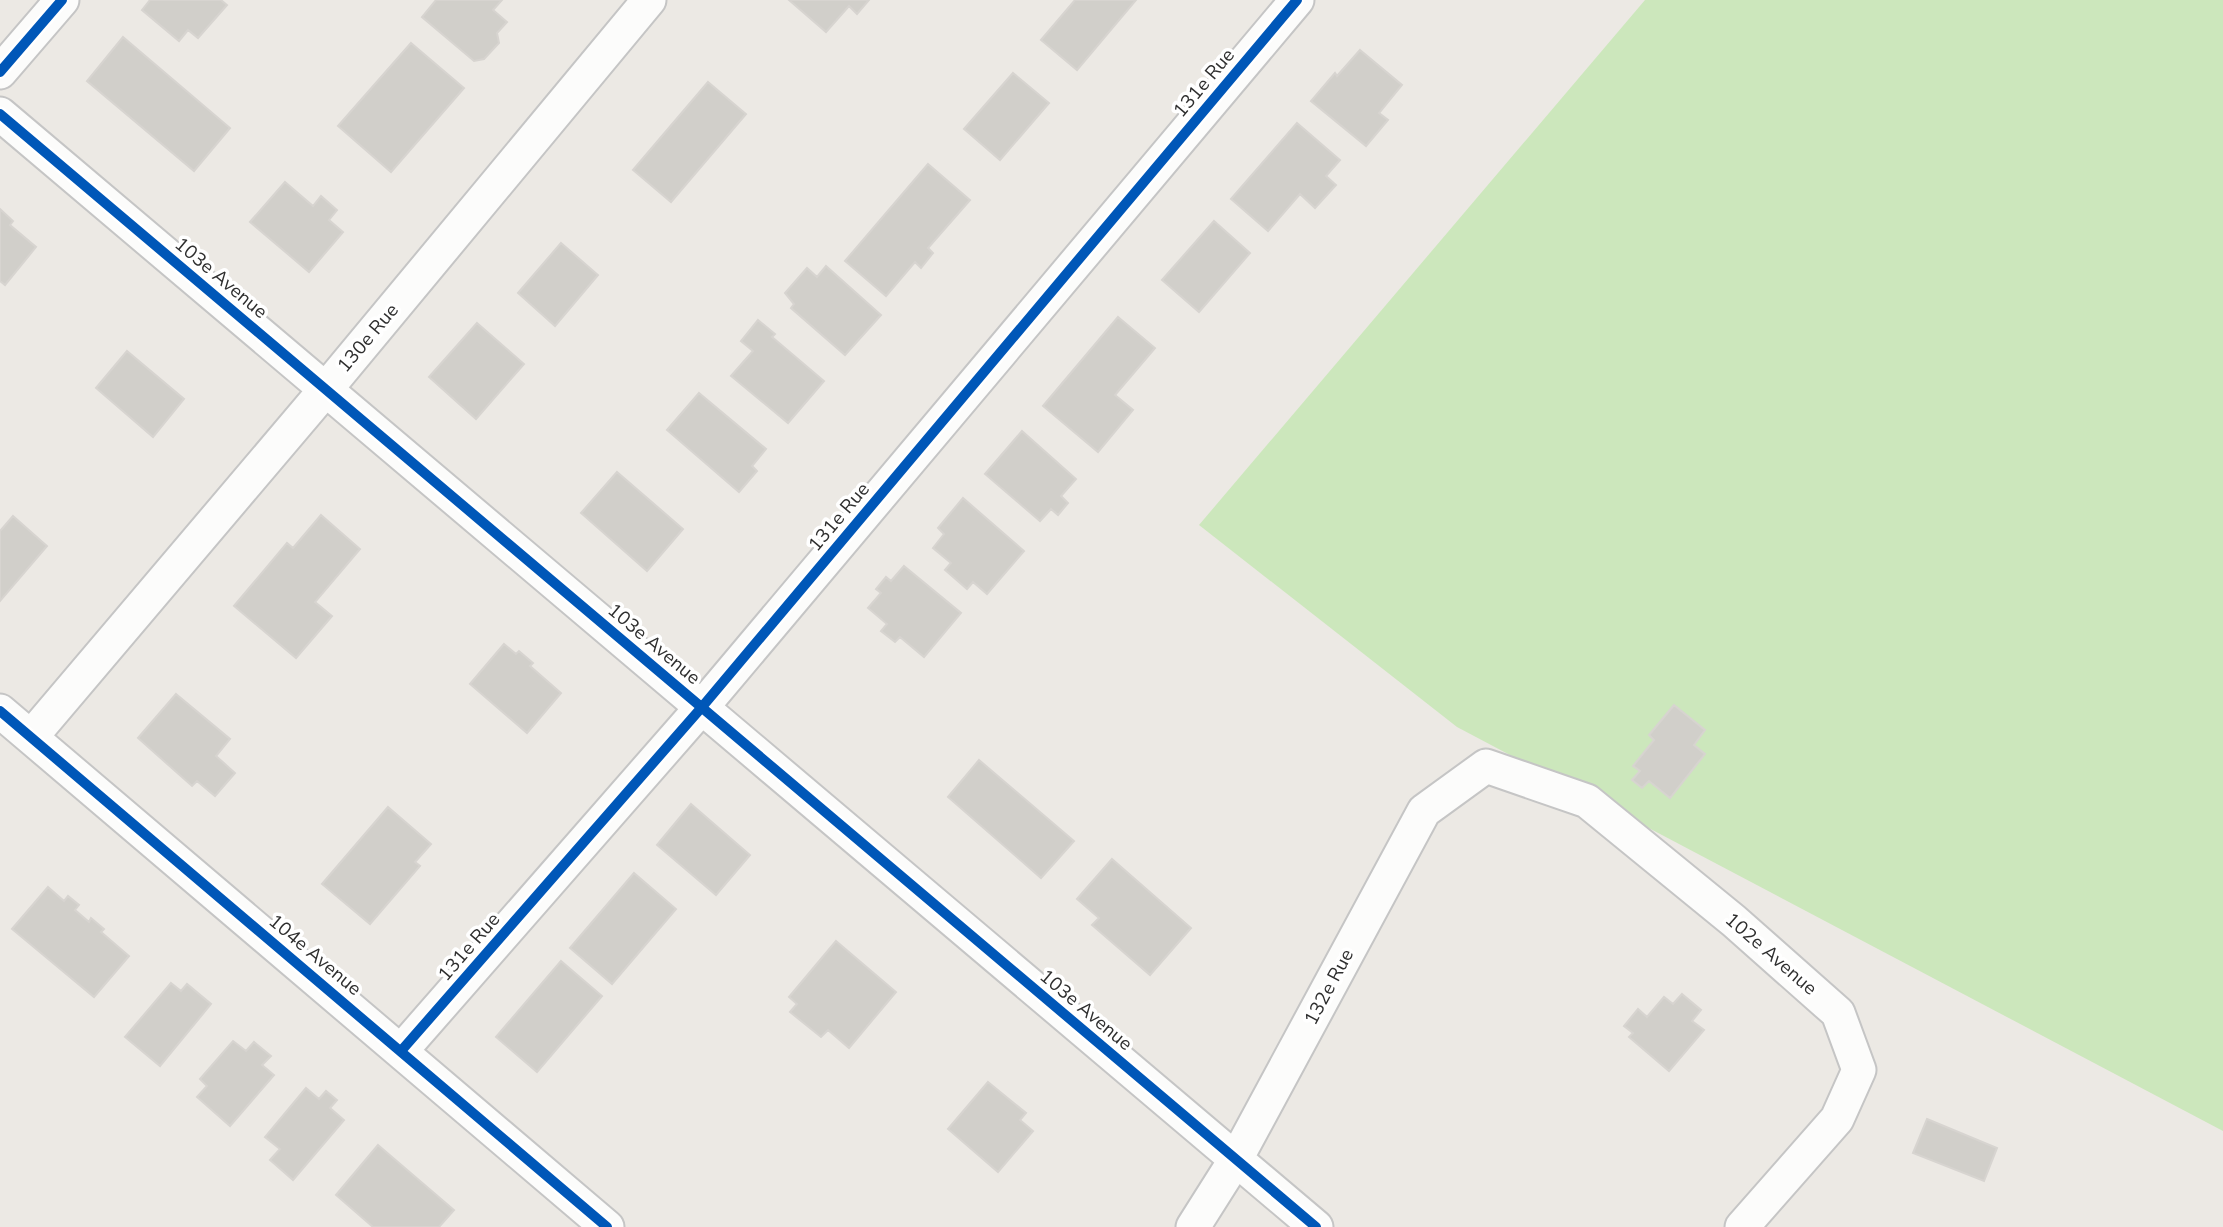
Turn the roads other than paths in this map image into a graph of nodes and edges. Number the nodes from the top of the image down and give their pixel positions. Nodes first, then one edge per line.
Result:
1 (62, 0) edge
2 (649, 0) edge
3 (1297, 0) edge
4 (0, 72) edge
5 (0, 114) edge
6 (326, 389) junction
7 (702, 707) junction
8 (0, 711) edge
9 (31, 737) junction
10 (1486, 766) joint
11 (401, 1051) junction
12 (1236, 1159) junction
13 (607, 1227) edge
14 (1193, 1227) edge
15 (1317, 1227) edge
16 (1742, 1227) edge

1 - 4 street
2 - 6 street, 130e Rue
3 - 7 street, 131e Rue
5 - 6 street, 103e Avenue
6 - 7 street, 103e Avenue
6 - 9 street, 130e Rue
7 - 11 street, 131e Rue
7 - 12 street, 103e Avenue
8 - 9 street, 104e Avenue
9 - 11 street, 104e Avenue
10 - 12 street, 132e Rue
10 - 16 street, 102e Avenue
11 - 13 street, 104e Avenue
12 - 14 street, 132e Rue
12 - 15 street, 103e Avenue

